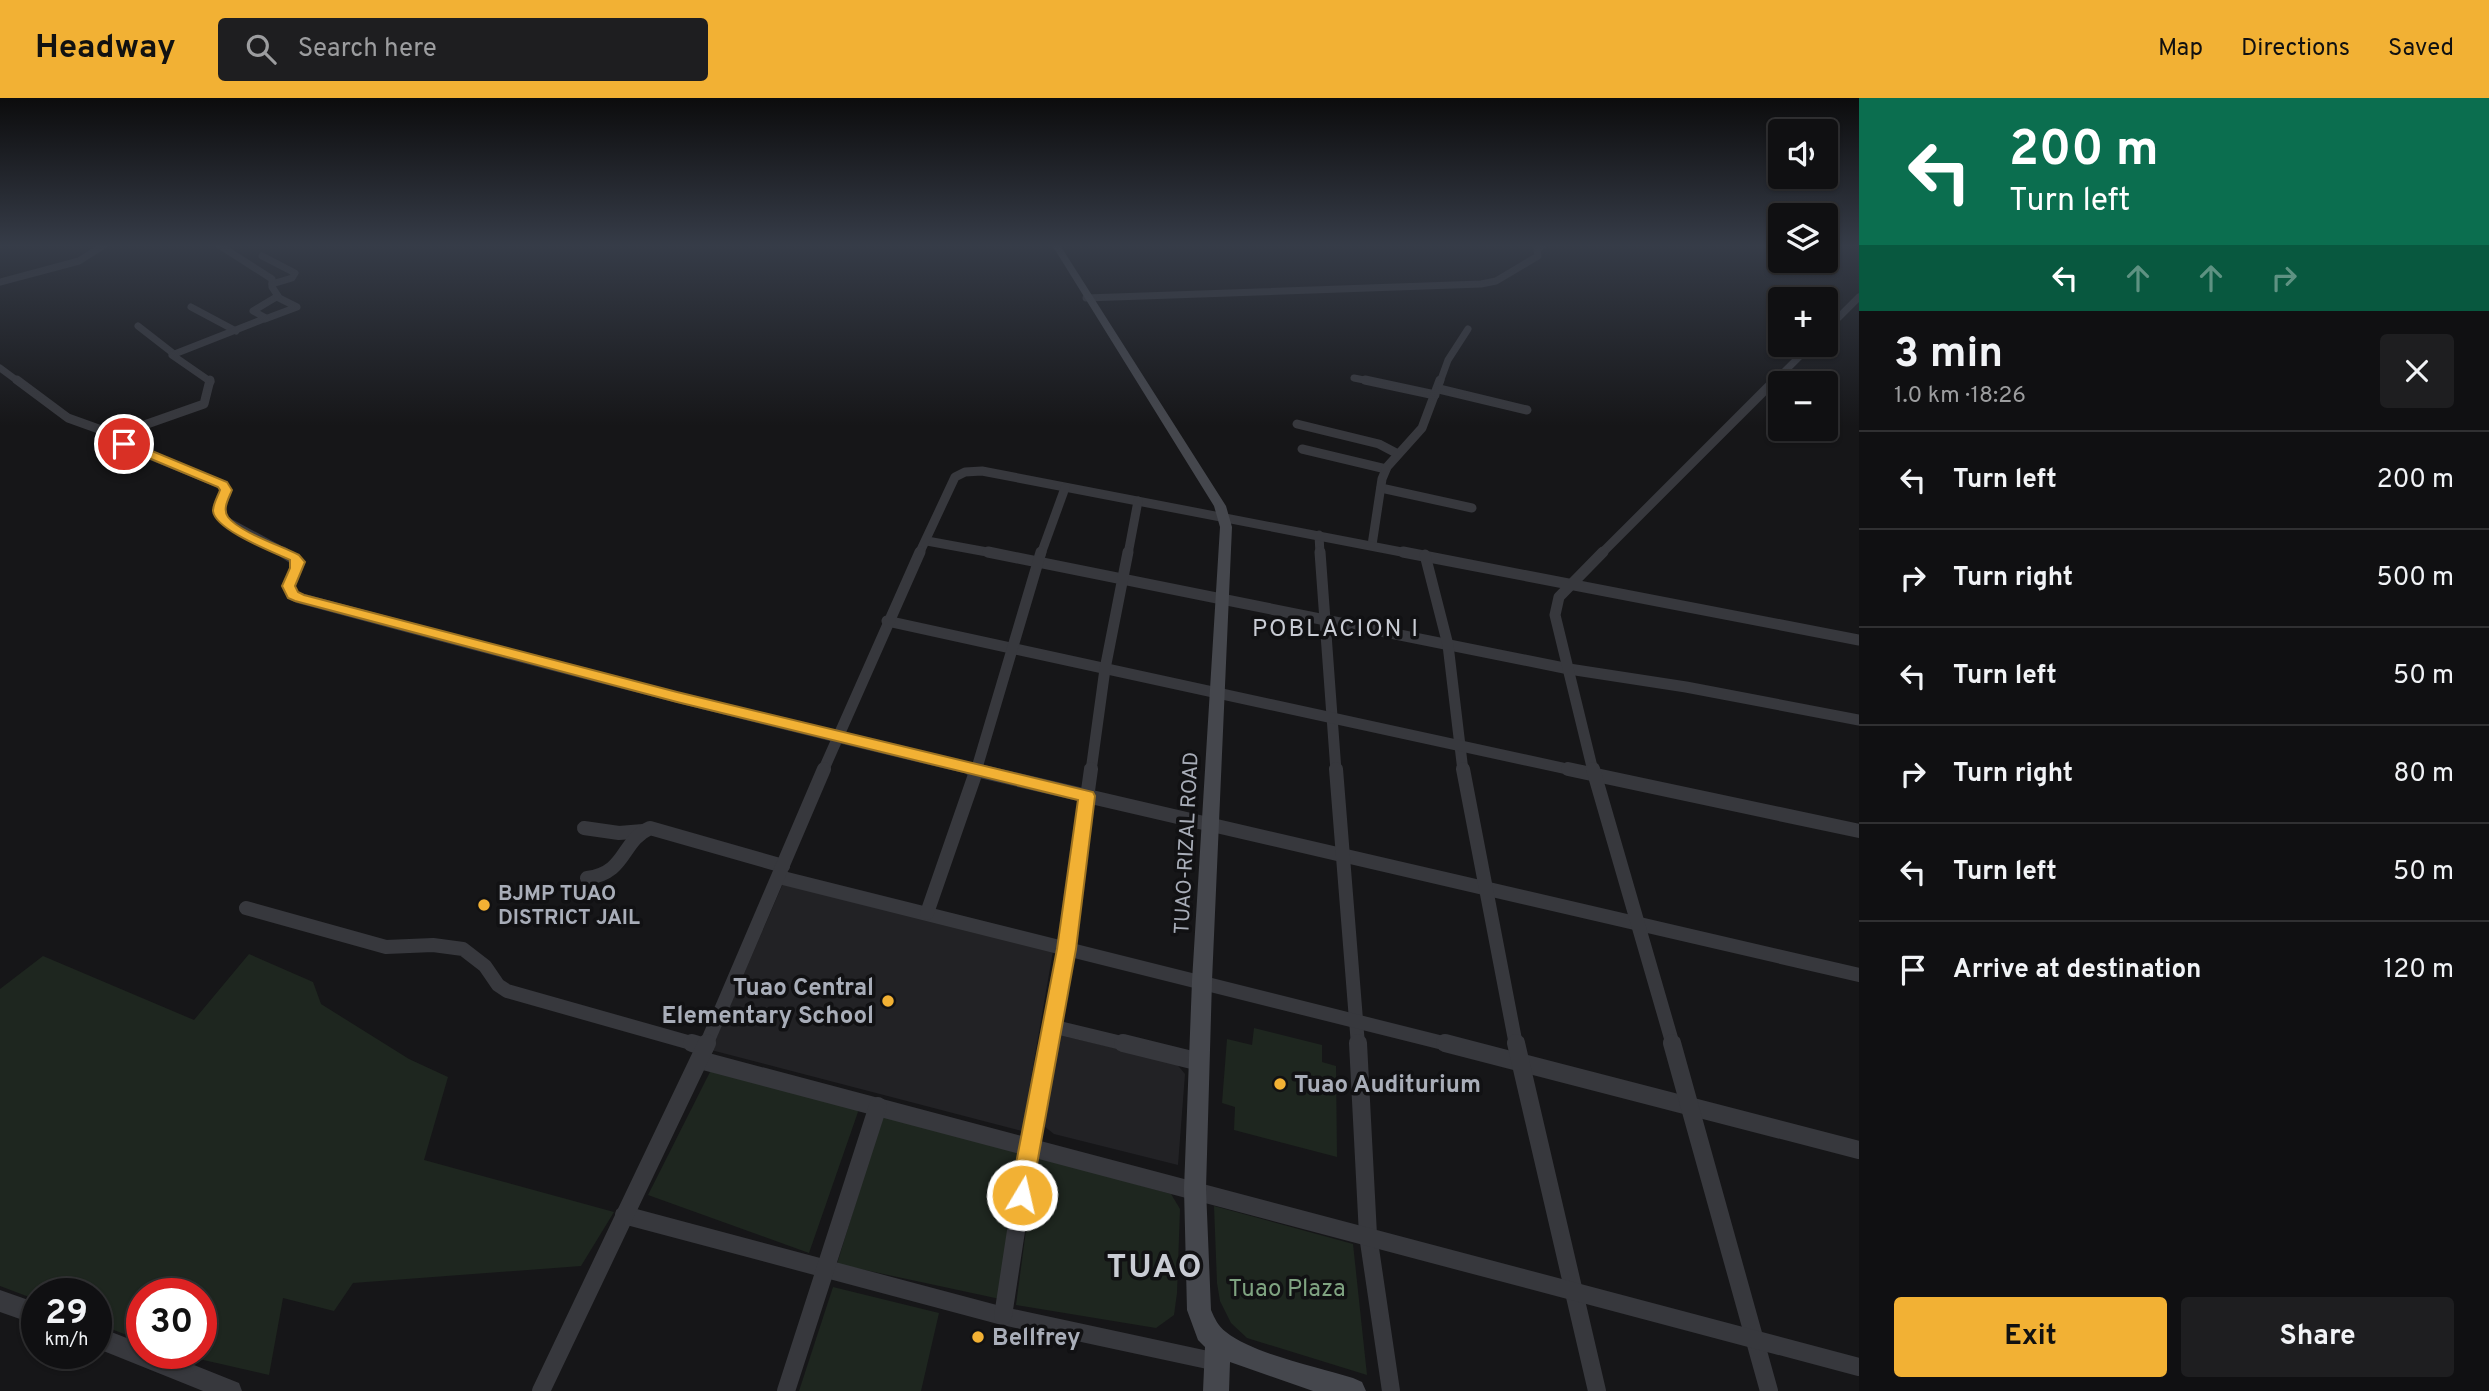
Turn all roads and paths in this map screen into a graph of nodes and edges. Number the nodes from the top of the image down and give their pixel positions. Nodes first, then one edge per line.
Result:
1 (263, 305) edge
2 (294, 305) edge
3 (1091, 305) edge
4 (1851, 305) edge
5 (191, 307) dead end
6 (1838, 318) edge
7 (265, 319) junction
8 (138, 326) dead end
9 (1468, 329) dead end
10 (236, 331) junction
11 (174, 354) junction
12 (1799, 357) edge
13 (0, 368) edge
14 (1354, 378) dead end
15 (1437, 392) junction
16 (1527, 410) dead end
17 (1297, 424) dead end
18 (113, 436) junction
19 (1302, 449) dead end
20 (1398, 454) junction
21 (1386, 469) junction
22 (1065, 488) junction
23 (1381, 488) junction
24 (1138, 501) junction
25 (1472, 508) dead end
26 (1224, 517) junction
27 (1318, 536) junction
28 (927, 541) junction
29 (1372, 545) junction
30 (1425, 555) junction
31 (1038, 561) junction
32 (1122, 578) junction
33 (1570, 584) junction
34 (1221, 598) junction
35 (1322, 619) junction
36 (887, 621) junction
37 (1859, 640) edge
38 (1448, 645) junction
39 (1010, 648) junction
40 (1105, 669) junction
41 (1569, 669) junction
42 (1216, 694) junction
43 (1333, 720) junction
44 (1859, 720) edge
45 (837, 737) junction
46 (1458, 746) junction
47 (976, 771) junction
48 (1594, 773) junction
49 (1087, 796) junction
50 (1209, 825) junction
51 (584, 828) dead end
52 (643, 831) junction
53 (1859, 831) edge
54 (1342, 854) junction
55 (781, 872) junction
56 (587, 878) dead end
57 (1488, 888) junction
58 (246, 908) dead end
59 (927, 913) junction
60 (1639, 923) junction
61 (1066, 949) junction
62 (1859, 975) edge
63 (1202, 981) junction
64 (1357, 1022) junction
65 (1051, 1026) junction
66 (703, 1054) junction
67 (1200, 1062) junction
68 (1520, 1063) junction
69 (1690, 1105) junction
70 (878, 1106) junction
71 (1030, 1146) junction
72 (1859, 1150) edge
73 (1195, 1189) junction
74 (624, 1215) junction
75 (1368, 1235) junction
76 (824, 1269) junction
77 (1572, 1292) junction
78 (0, 1301) edge
79 (21, 1308) edge
80 (1003, 1315) junction
81 (1756, 1340) junction
82 (112, 1343) edge
83 (1218, 1352) junction
84 (1859, 1367) edge
85 (231, 1391) edge
86 (541, 1391) edge
87 (786, 1391) edge
88 (1216, 1391) edge
89 (1353, 1391) edge
90 (1391, 1391) edge
91 (1597, 1391) edge
92 (1769, 1391) edge

1 - 7 street
2 - 7 street
3 - 26 main road, TUAO-RIZAL ROAD
4 - 6 street
5 - 10 street
7 - 10 street
8 - 11 street
9 - 15 street
10 - 11 street
11 - 18 street
12 - 33 street
13 - 18 street
14 - 15 street
15 - 16 street
15 - 20 street
17 - 20 street
18 - 45 street
19 - 21 street
20 - 21 street
21 - 23 street
22 - 24 street
22 - 28 street
22 - 31 street
23 - 25 street
23 - 29 street
24 - 26 street
24 - 32 street
26 - 27 street
26 - 34 main road, TUAO-RIZAL ROAD
27 - 29 street
27 - 35 street
28 - 31 street
28 - 36 street
29 - 30 street
30 - 33 street
30 - 38 street
31 - 32 street
31 - 39 street
32 - 34 street
32 - 40 street
33 - 37 street
33 - 41 street
34 - 35 street
34 - 42 main road, TUAO-RIZAL ROAD
35 - 38 street
35 - 43 street
36 - 39 street
36 - 45 street
38 - 41 street
38 - 46 street
39 - 40 street
39 - 47 street
40 - 42 street
40 - 49 street
41 - 44 street
41 - 48 street
42 - 43 street
42 - 50 main road, TUAO-RIZAL ROAD
43 - 46 street
43 - 54 street
45 - 47 street
45 - 55 street
46 - 48 street
46 - 57 street
47 - 49 street
47 - 59 street
48 - 53 street
48 - 60 street
49 - 50 street
49 - 61 street
50 - 54 street
50 - 63 main road, TUAO-RIZAL ROAD
51 - 52 street
52 - 55 street
52 - 56 street
54 - 57 street
54 - 64 street
55 - 59 street
55 - 66 street
57 - 60 street
57 - 68 street
58 - 66 street
59 - 61 street
60 - 62 street
60 - 69 street
61 - 63 street
61 - 65 street
63 - 64 street
63 - 67 main road, TUAO-RIZAL ROAD
64 - 68 street
64 - 75 street
65 - 67 street
65 - 71 street
66 - 70 street
66 - 74 street
67 - 73 main road, TUAO-RIZAL ROAD
68 - 69 street
68 - 77 street
69 - 72 street
69 - 81 street
70 - 71 street
70 - 76 street
71 - 73 street
71 - 80 street
73 - 75 street
73 - 83 main road, TUAO-RIZAL ROAD
74 - 76 street
74 - 86 street
75 - 77 street
75 - 90 street
76 - 80 street
76 - 87 street
77 - 81 street
77 - 91 street
78 - 79 street
80 - 83 street
81 - 84 street
81 - 92 street
82 - 85 street
83 - 88 main road
83 - 89 main road

